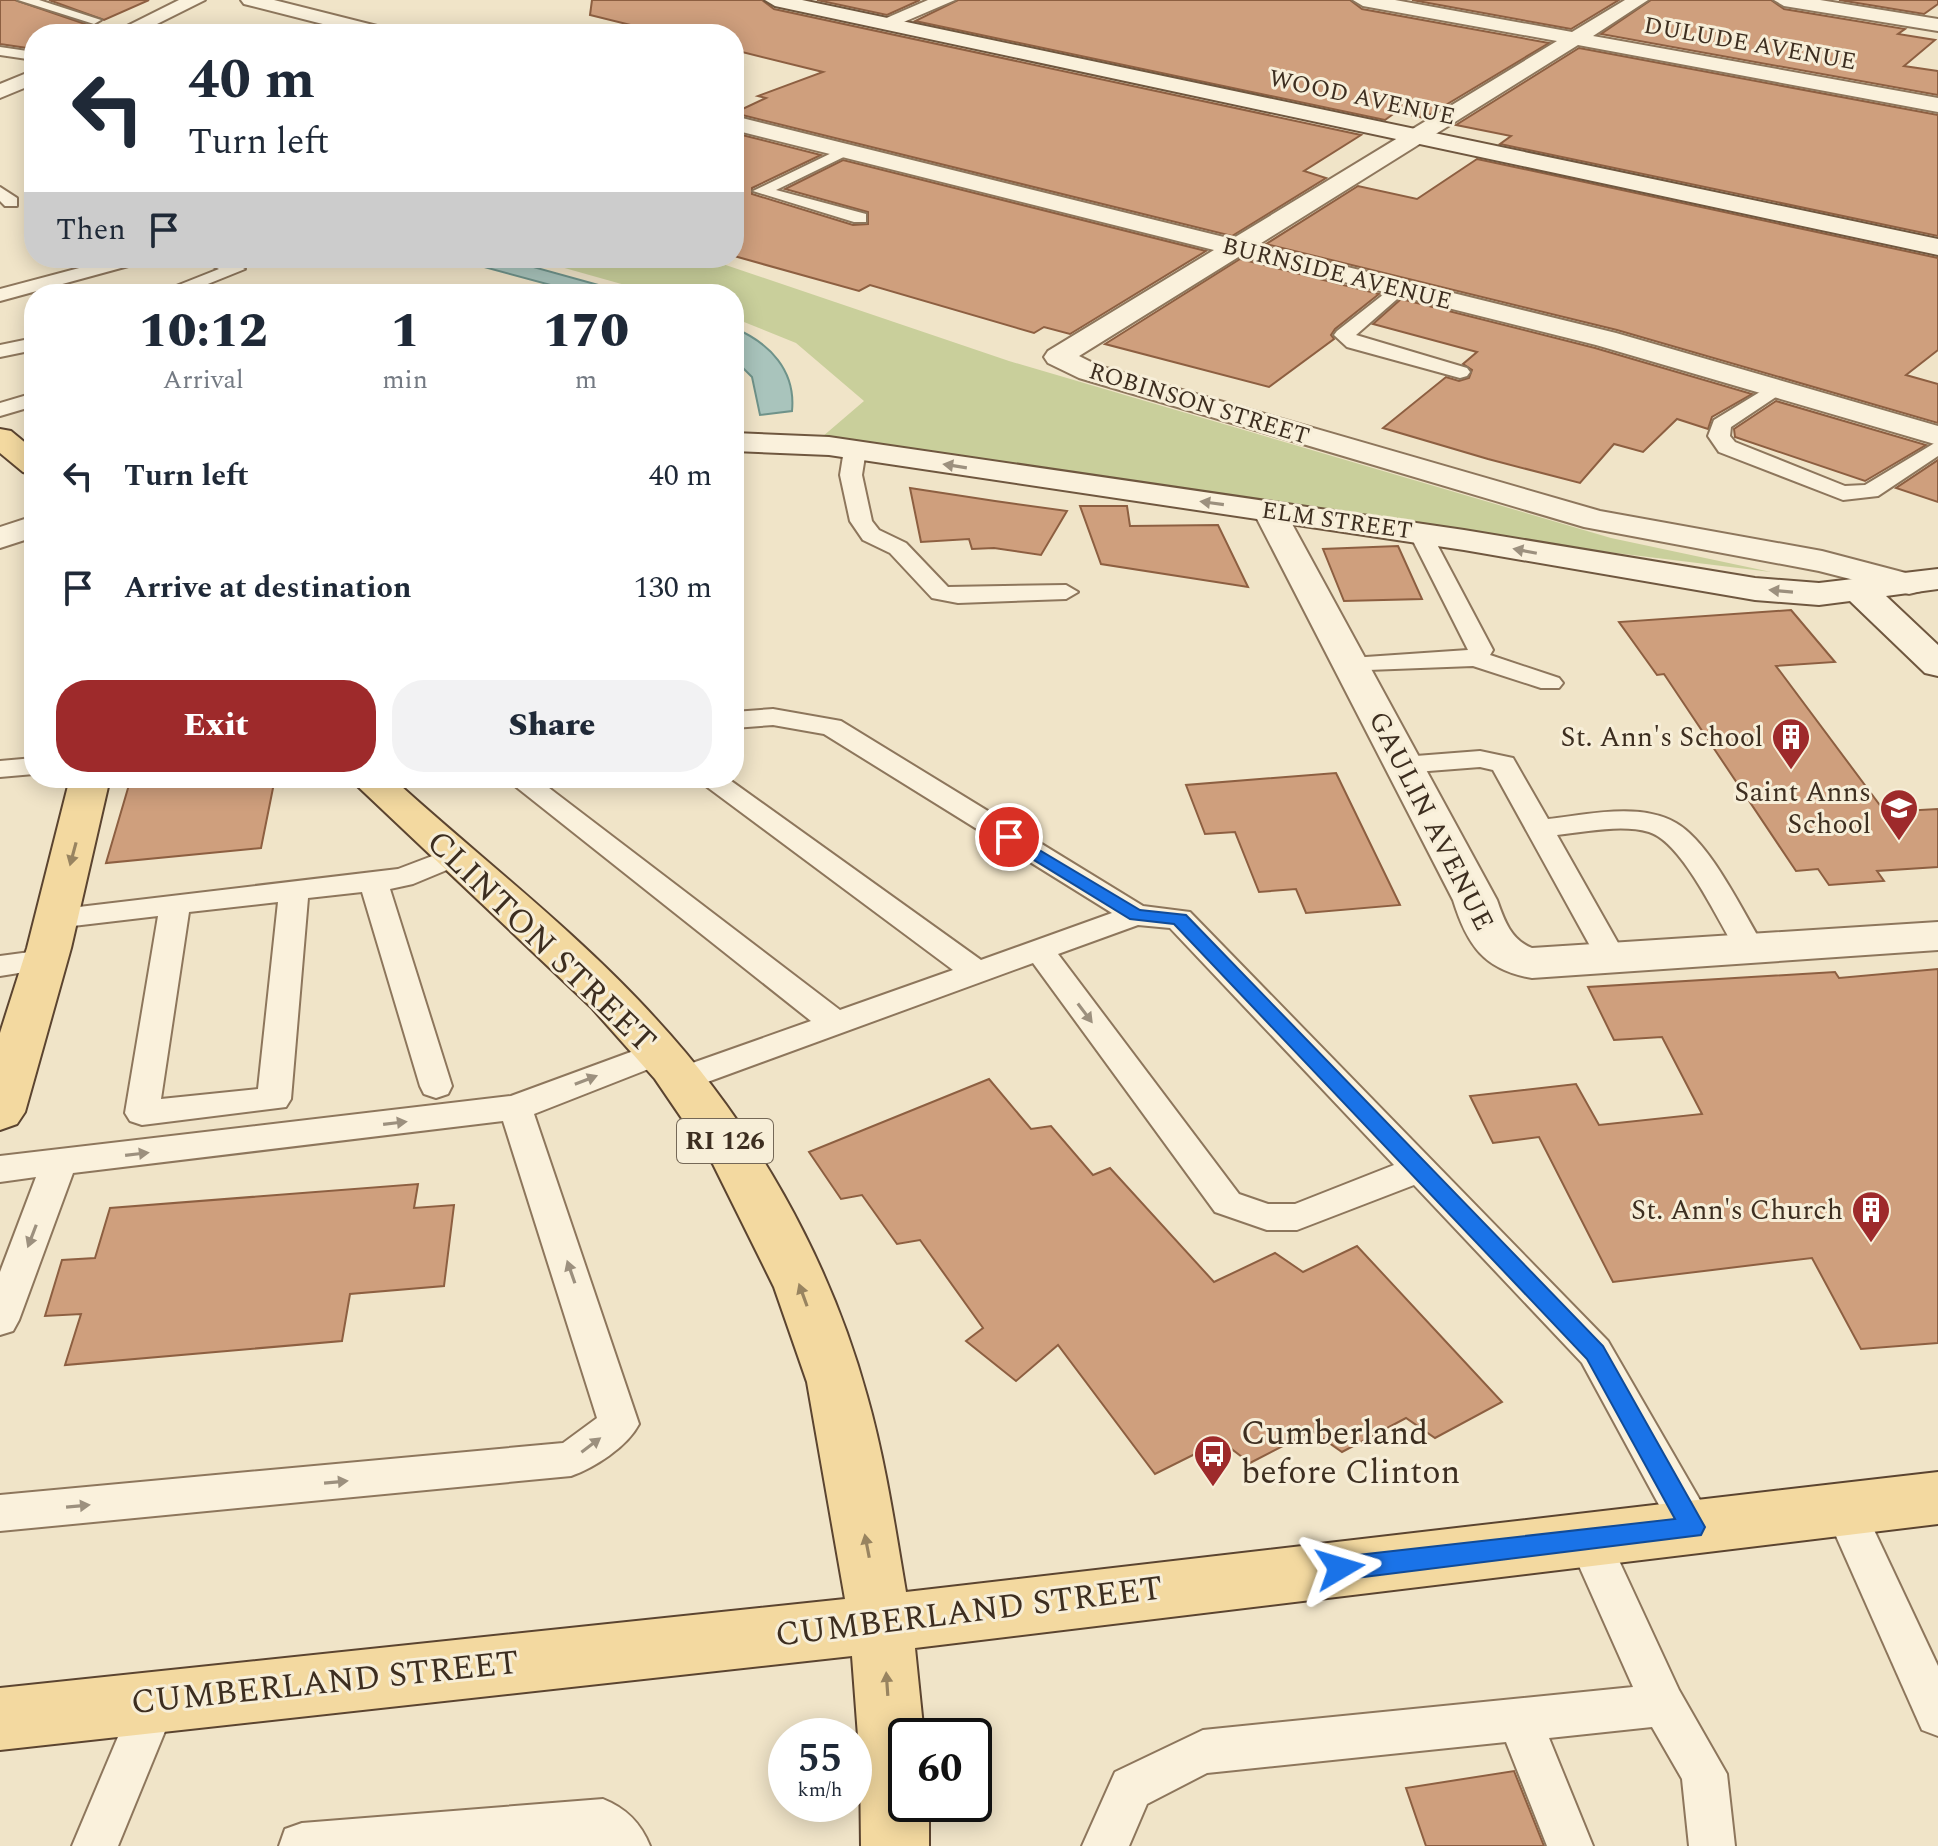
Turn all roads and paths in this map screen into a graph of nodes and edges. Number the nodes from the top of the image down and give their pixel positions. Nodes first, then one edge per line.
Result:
1 (25, 0) edge
2 (195, 0) edge
3 (251, 0) edge
4 (775, 0) edge
5 (945, 0) edge
6 (1363, 0) edge
7 (1638, 0) edge
8 (1784, 0) edge
9 (94, 20) dead end
10 (885, 23) junction
11 (143, 24) edge
12 (346, 24) edge
13 (1938, 25) edge
14 (1573, 38) junction
15 (0, 51) edge
16 (24, 55) edge
17 (24, 81) edge
18 (0, 92) edge
19 (1938, 105) edge
20 (744, 125) edge
21 (1412, 136) junction
22 (848, 151) junction
23 (860, 218) dead end
24 (1938, 247) edge
25 (1231, 248) junction
26 (100, 268) edge
27 (233, 268) edge
28 (41, 284) edge
29 (193, 284) edge
30 (24, 289) edge
31 (1398, 289) junction
32 (0, 295) edge
33 (24, 346) edge
34 (0, 351) edge
35 (1460, 372) dead end
36 (1778, 387) junction
37 (24, 402) edge
38 (0, 410) edge
39 (1938, 436) edge
40 (0, 438) edge
41 (744, 442) edge
42 (1938, 447) edge
43 (855, 450) junction
44 (24, 457) edge
45 (1269, 511) junction
46 (24, 530) edge
47 (1420, 533) junction
48 (0, 538) edge
49 (1924, 581) edge
50 (1859, 590) junction
51 (1066, 592) dead end
52 (1475, 658) junction
53 (1938, 665) edge
54 (1351, 666) junction
55 (1550, 683) dead end
56 (744, 719) edge
57 (1403, 765) junction
58 (24, 767) edge
59 (0, 769) edge
60 (88, 788) edge
61 (380, 788) edge
62 (532, 788) edge
63 (723, 788) edge
64 (1540, 828) junction
65 (456, 856) junction
66 (373, 881) junction
67 (294, 890) junction
68 (175, 904) junction
69 (1136, 915) junction
70 (56, 918) junction
71 (1938, 936) edge
72 (1750, 948) junction
73 (1039, 950) junction
74 (1611, 957) junction
75 (45, 960) junction
76 (0, 966) edge
77 (978, 973) junction
78 (834, 1022) junction
79 (668, 1066) junction
80 (436, 1086) dead end
81 (515, 1108) junction
82 (0, 1112) edge
83 (59, 1163) junction
84 (0, 1169) edge
85 (1419, 1169) junction
86 (0, 1320) edge
87 (1938, 1498) edge
88 (1844, 1509) junction
89 (0, 1513) edge
90 (1693, 1527) junction
91 (1588, 1539) junction
92 (882, 1623) junction
93 (155, 1702) junction
94 (1663, 1705) junction
95 (1938, 1715) edge
96 (0, 1719) edge
97 (1519, 1720) junction
98 (95, 1846) edge
99 (302, 1846) edge
100 (627, 1846) edge
101 (895, 1846) edge
102 (1105, 1846) edge
103 (1570, 1846) edge
104 (1712, 1846) edge

1 - 9 lane
2 - 11 street
3 - 12 street
4 - 10 street, WOOD AVENUE
5 - 10 street
6 - 14 street, DULUDE AVENUE
7 - 14 street, ROBINSON STREET
8 - 13 street
10 - 21 street, WOOD AVENUE
14 - 19 street, DULUDE AVENUE
14 - 21 street, ROBINSON STREET
15 - 16 lane
17 - 18 street
20 - 22 street, BURNSIDE AVENUE
21 - 24 street, WOOD AVENUE
21 - 25 street, ROBINSON STREET
22 - 23 lane
22 - 25 street, BURNSIDE AVENUE
25 - 31 street, BURNSIDE AVENUE
25 - 49 street, ROBINSON STREET
26 - 28 lane
27 - 29 lane
30 - 32 lane
31 - 35 lane
31 - 36 street, BURNSIDE AVENUE
33 - 34 lane
36 - 39 street, BURNSIDE AVENUE
36 - 42 lane
37 - 38 lane
40 - 44 main road
41 - 43 street, ELM STREET
45 -> 43 street, ELM STREET
43 - 51 lane
45 - 47 street, ELM STREET
45 - 54 street, GAULIN AVENUE
46 - 48 street
50 -> 47 street, ELM STREET
47 - 52 lane
49 - 50 street, ELM STREET
50 - 53 street
52 - 54 lane
52 - 55 lane
54 - 57 street, GAULIN AVENUE
56 - 69 lane
57 - 64 lane
57 - 74 street, GAULIN AVENUE
58 - 59 lane
60 -> 70 main road
61 - 65 main road, CLINTON STREET / RI 126
62 - 78 lane
63 - 77 lane
64 - 72 lane
64 - 74 lane
65 - 66 lane
65 - 79 main road, CLINTON STREET / RI 126
66 - 67 lane
66 - 80 lane
67 - 68 lane
67 - 68 lane
68 - 70 lane
69 - 73 lane
69 - 85 lane
70 - 75 main road
71 - 72 street, GAULIN AVENUE
72 - 74 street, GAULIN AVENUE
73 - 77 lane
73 -> 85 lane
75 - 76 lane
75 - 82 main road
77 - 78 lane
78 - 79 lane
81 -> 79 lane
92 -> 79 main road, CLINTON STREET / RI 126
83 -> 81 lane
89 -> 81 lane
83 - 84 lane
83 -> 86 lane
85 - 90 lane
87 - 88 main road, CUMBERLAND STREET
88 - 90 main road, CUMBERLAND STREET
88 - 95 lane
90 - 91 main road, CUMBERLAND STREET
91 - 92 main road, CUMBERLAND STREET
91 - 94 lane
92 - 93 main road, CUMBERLAND STREET
101 -> 92 main road, CLINTON STREET
93 - 96 main road, CUMBERLAND STREET
93 - 98 lane
94 - 97 lane
94 - 104 lane
97 - 102 lane
97 - 103 lane
99 - 100 lane

